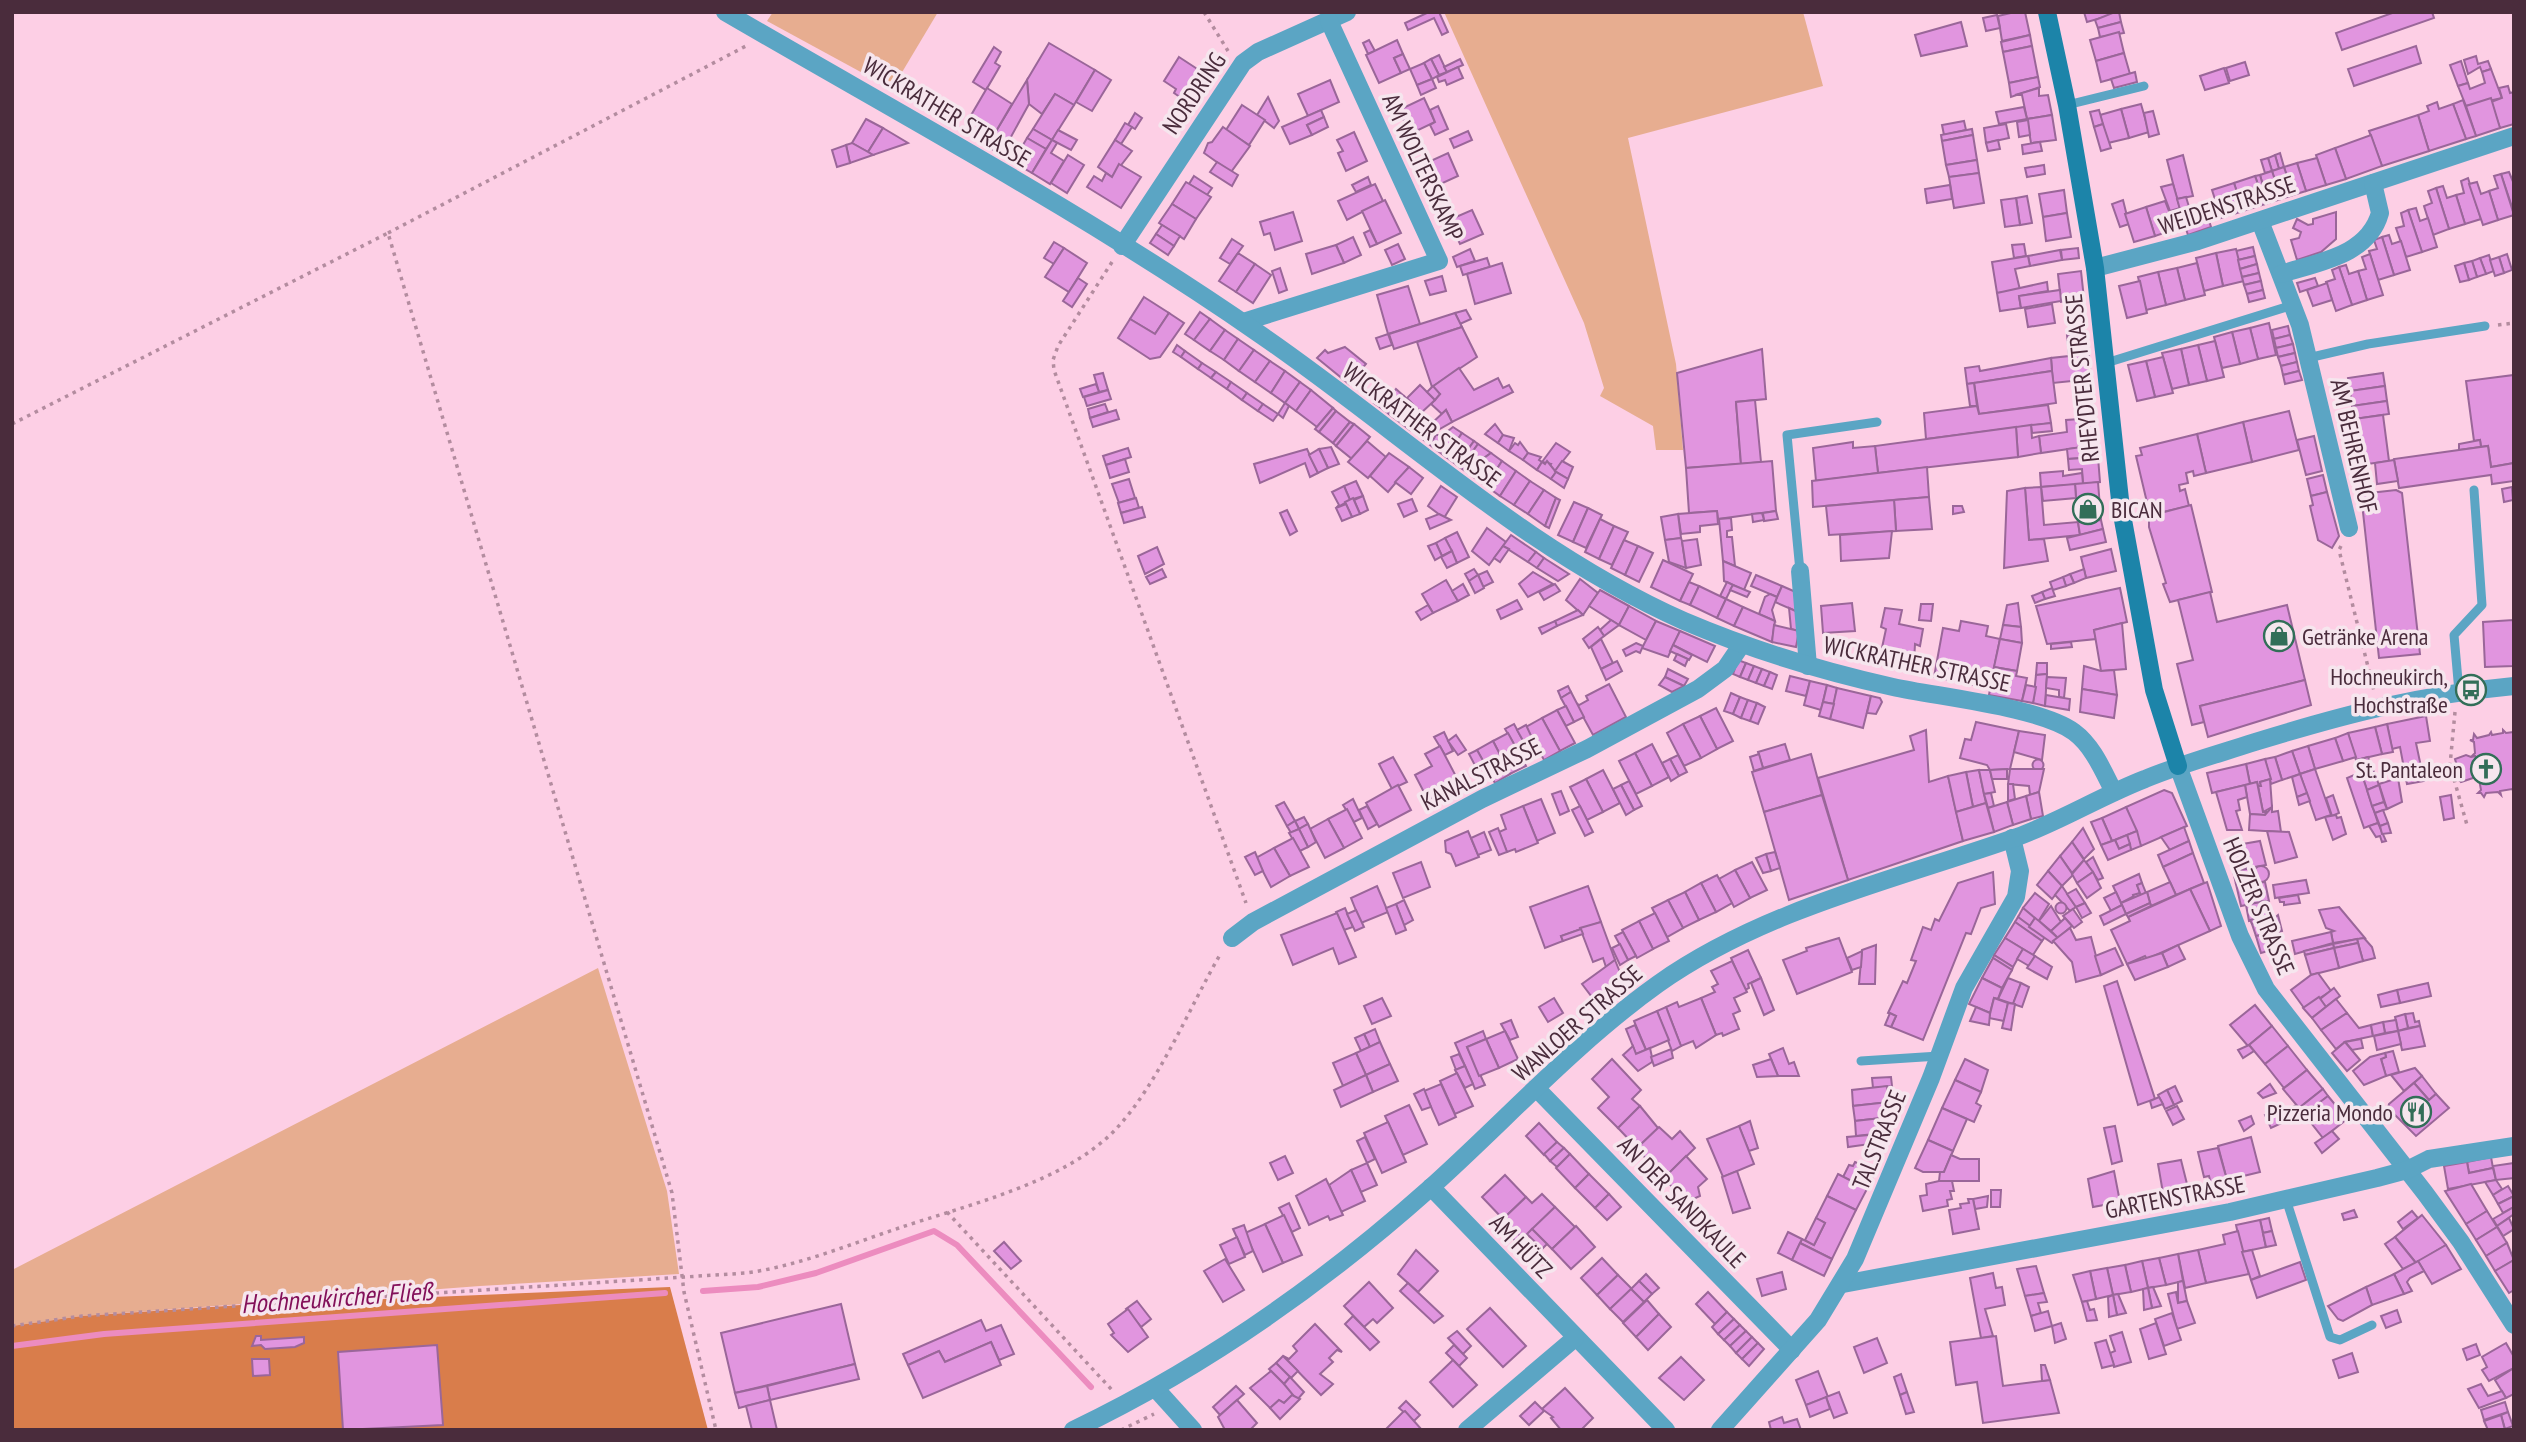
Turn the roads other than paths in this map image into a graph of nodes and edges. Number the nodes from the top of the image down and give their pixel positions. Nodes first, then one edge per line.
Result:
1 (725, 12) edge
2 (1347, 12) edge
3 (2047, 12) edge
4 (1329, 21) junction
5 (2144, 86) dead end
6 (2067, 105) junction
7 (2514, 136) edge
8 (2373, 183) junction
9 (2260, 221) junction
10 (1122, 246) junction
11 (2095, 268) junction
12 (2281, 274) junction
13 (2293, 305) junction
14 (1243, 322) junction
15 (2486, 326) dead end
16 (2308, 358) junction
17 (2106, 363) junction
18 (1877, 422) dead end
19 (2474, 490) dead end
20 (2349, 528) road end
21 (1800, 571) joint
22 (1742, 644) junction
23 (1808, 666) junction
24 (2514, 686) edge
25 (2459, 692) junction
26 (2178, 766) junction
27 (2114, 792) junction
28 (2012, 838) junction
29 (1233, 938) road end
30 (1939, 1056) junction
31 (1861, 1061) dead end
32 (1536, 1088) junction
33 (2514, 1146) edge
34 (2407, 1170) junction
35 (1431, 1187) junction
36 (2286, 1199) junction
37 (1843, 1284) junction
38 (2372, 1325) dead end
39 (2514, 1325) edge
40 (1575, 1338) junction
41 (1792, 1350) junction
42 (1156, 1389) junction
43 (1073, 1430) edge
44 (1193, 1430) edge
45 (1467, 1430) edge
46 (1666, 1430) edge
47 (1720, 1430) edge

1 - 10 street, WICKRATHER STRASSE
2 - 4 street, NORDRING
3 - 6 main road, RHEYDTER STRASSE
4 - 10 street, NORDRING
4 - 14 street, AM WOLTERSKAMP
5 - 6 lane
6 - 11 main road, RHEYDTER STRASSE
7 - 8 street, WEIDENSTRASSE
8 - 9 street, WEIDENSTRASSE
8 - 12 street
9 - 11 street, WEIDENSTRASSE
9 - 12 street, AM BEHRENHOF
10 - 14 street, WICKRATHER STRASSE
11 - 17 main road, RHEYDTER STRASSE
12 - 13 street, AM BEHRENHOF
13 - 16 street, AM BEHRENHOF
13 - 17 lane
14 - 22 street, WICKRATHER STRASSE
15 - 16 lane, AM BEHRENHOF
16 - 20 street, AM BEHRENHOF
17 - 26 main road, RHEYDTER STRASSE
18 - 21 lane
19 - 25 lane
21 - 23 street
22 - 23 street, WICKRATHER STRASSE
22 - 29 street, KANALSTRASSE
23 - 27 street, WICKRATHER STRASSE
24 - 25 street, WANLOER STRASSE
25 - 26 street, WANLOER STRASSE
26 - 27 street, WANLOER STRASSE
26 - 34 street, HOLZER STRASSE
27 - 28 street, WANLOER STRASSE
28 - 30 street, TALSTRASSE
28 - 32 street, WANLOER STRASSE
30 - 31 lane
30 - 37 street, TALSTRASSE
32 - 35 street, WANLOER STRASSE
32 - 41 street, AN DER SANDKAULE
33 - 34 street, GARTENSTRASSE
34 - 36 street, GARTENSTRASSE
34 - 39 street, HOLZER STRASSE
35 - 40 street, AM HÜTZ
35 - 42 street, WANLOER STRASSE
36 - 37 street, GARTENSTRASSE
36 - 38 lane
37 - 41 street, TALSTRASSE
40 - 45 street
40 - 46 street, AM HÜTZ
41 - 47 street, TALSTRASSE
42 - 43 street, WANLOER STRASSE
42 - 44 street

